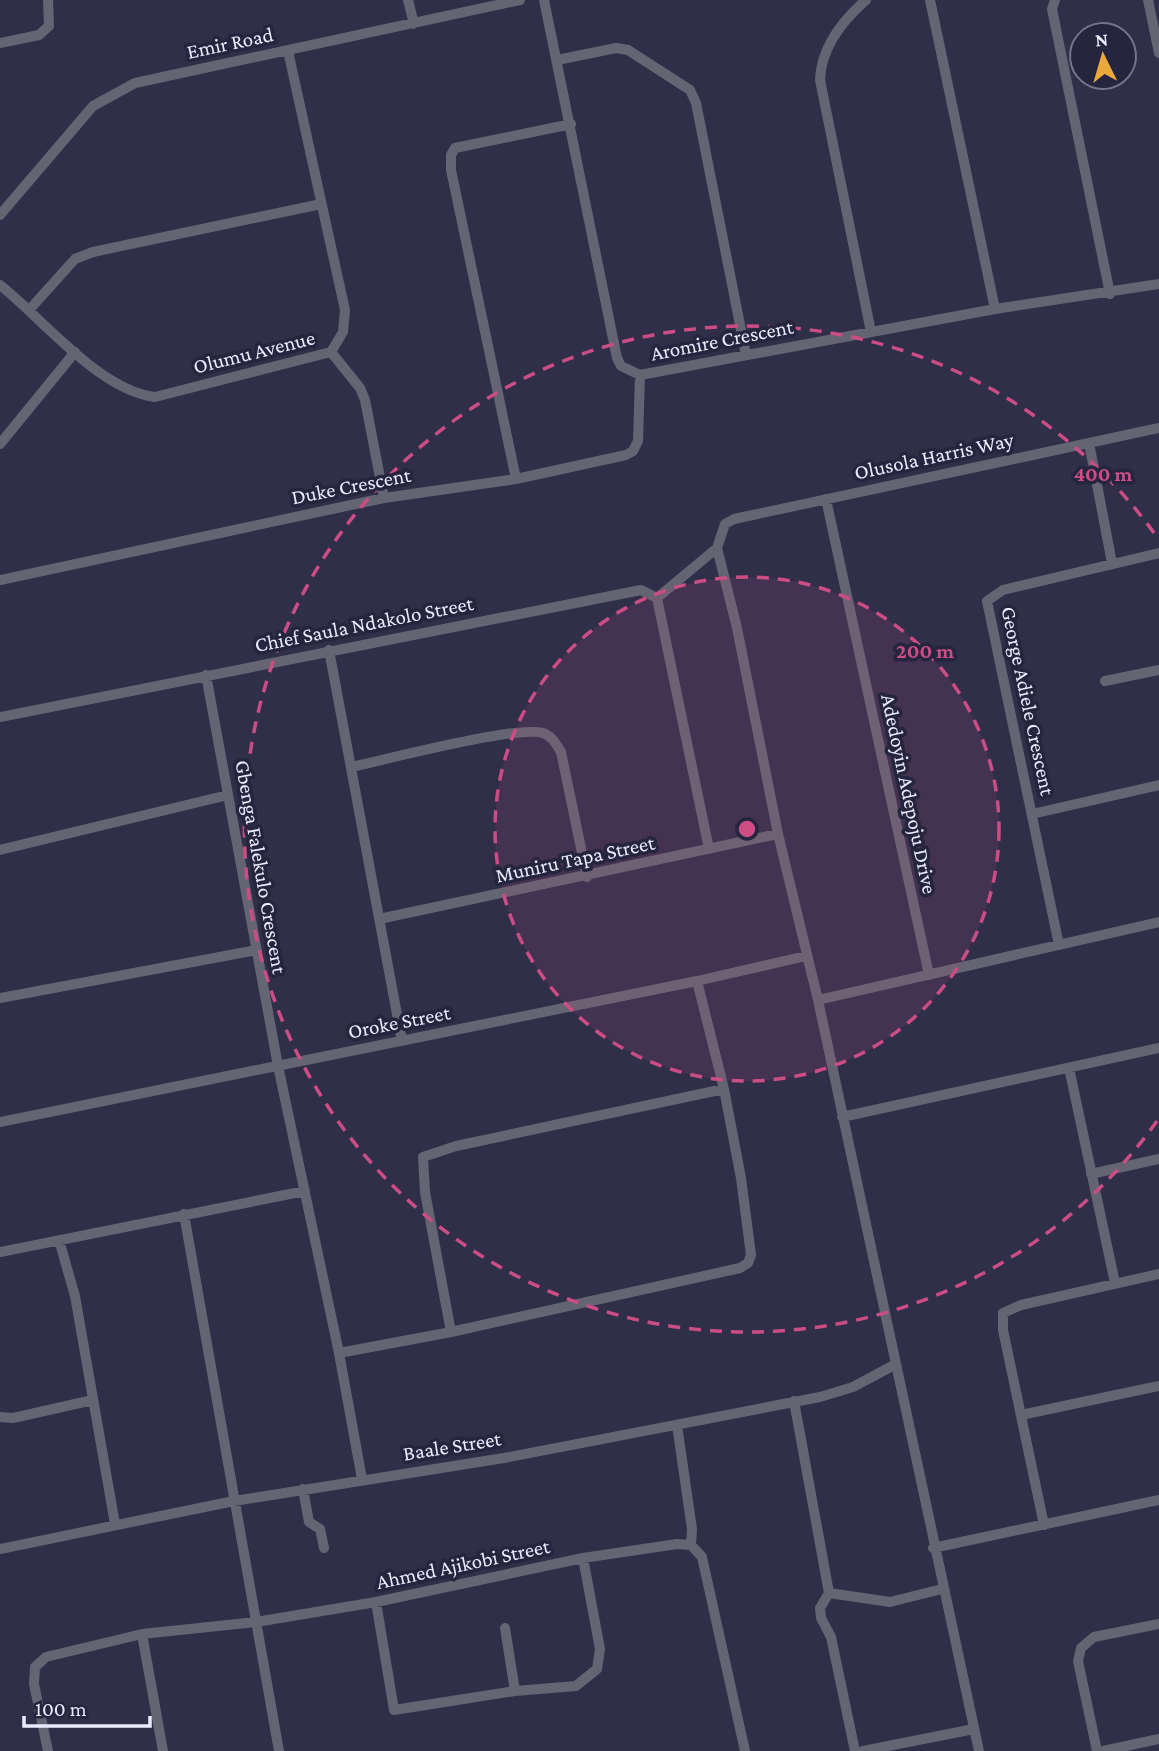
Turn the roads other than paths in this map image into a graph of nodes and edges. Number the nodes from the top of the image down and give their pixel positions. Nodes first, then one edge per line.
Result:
1 (48, 0) edge
2 (408, 0) edge
3 (520, 0) edge
4 (544, 0) edge
5 (866, 0) edge
6 (930, 0) edge
7 (1055, 0) edge
8 (1148, 0) edge
9 (414, 24) junction
10 (0, 43) edge
11 (288, 51) junction
12 (1159, 53) edge
13 (557, 60) junction
14 (571, 124) junction
15 (321, 204) junction
16 (0, 215) edge
17 (1159, 284) edge
18 (0, 285) edge
19 (1110, 294) junction
20 (30, 309) junction
21 (995, 309) junction
22 (871, 332) junction
23 (75, 352) junction
24 (331, 352) junction
25 (746, 355) junction
26 (640, 375) junction
27 (1159, 428) edge
28 (1090, 443) junction
29 (0, 444) edge
30 (516, 479) junction
31 (384, 498) junction
32 (826, 499) junction
33 (717, 548) junction
34 (1159, 552) edge
35 (1112, 563) junction
36 (0, 580) edge
37 (657, 598) junction
38 (329, 650) junction
39 (1159, 670) edge
40 (206, 675) junction
41 (1105, 681) dead end
42 (0, 717) edge
43 (351, 767) junction
44 (1159, 785) edge
45 (228, 795) junction
46 (1032, 814) junction
47 (778, 834) junction
48 (709, 849) junction
49 (0, 850) edge
50 (587, 877) junction
51 (379, 919) junction
52 (1159, 922) edge
53 (1059, 945) junction
54 (257, 950) junction
55 (806, 956) junction
56 (929, 975) junction
57 (697, 981) junction
58 (0, 998) edge
59 (818, 1000) junction
60 (402, 1041) junction
61 (1159, 1048) edge
62 (278, 1066) junction
63 (1069, 1068) junction
64 (724, 1089) junction
65 (842, 1117) junction
66 (0, 1122) edge
67 (1159, 1159) edge
68 (1091, 1174) junction
69 (305, 1191) junction
70 (184, 1214) junction
71 (59, 1240) junction
72 (0, 1252) edge
73 (1159, 1274) edge
74 (1115, 1283) junction
75 (451, 1332) junction
76 (339, 1353) junction
77 (896, 1364) junction
78 (1159, 1386) edge
79 (93, 1400) junction
80 (794, 1401) junction
81 (1021, 1415) junction
82 (0, 1417) edge
83 (677, 1425) junction
84 (362, 1479) junction
85 (303, 1489) junction
86 (1159, 1500) edge
87 (234, 1501) junction
88 (115, 1524) junction
89 (1044, 1525) junction
90 (691, 1545) junction
91 (4, 1548) edge
92 (324, 1548) dead end
93 (933, 1548) junction
94 (583, 1558) junction
95 (942, 1589) junction
96 (829, 1593) junction
97 (376, 1602) junction
98 (256, 1622) junction
99 (1159, 1624) edge
100 (505, 1628) dead end
101 (142, 1634) junction
102 (515, 1691) junction
103 (974, 1729) junction
104 (1159, 1739) edge
105 (48, 1751) edge
106 (163, 1751) edge
107 (279, 1751) edge
108 (745, 1751) edge
109 (855, 1751) edge
110 (863, 1751) edge
111 (979, 1751) edge
112 (1097, 1751) edge
113 (1103, 1751) edge

1 - 10 street
2 - 9 street
3 - 9 street, Emir Road
4 - 13 street, Aromire Crescent
5 - 22 street
6 - 21 street
7 - 19 street
8 - 12 street
9 - 11 street, Emir Road
11 - 15 street, Olumu Avenue
11 - 16 street, Emir Road
13 - 14 street, Aromire Crescent
13 - 25 street
14 - 26 street, Aromire Crescent
14 - 30 street
15 - 20 street
15 - 24 street, Olumu Avenue
17 - 19 street, Aromire Crescent
18 - 20 street, Olumu Avenue
19 - 21 street, Aromire Crescent
20 - 23 street, Olumu Avenue
21 - 22 street, Aromire Crescent
22 - 25 street, Aromire Crescent
23 - 24 street, Olumu Avenue
23 - 29 street
24 - 31 street
25 - 26 street, Aromire Crescent
26 - 30 street, Duke Crescent
27 - 28 street, Olusola Harris Way
28 - 32 street, Olusola Harris Way
28 - 35 street
30 - 31 street, Duke Crescent
31 - 36 street, Duke Crescent
32 - 33 street, Olusola Harris Way
32 - 56 street, Adedoyin Adepoju Drive
33 - 37 street
33 - 47 street
34 - 35 street, George Adiele Crescent
35 - 46 street, George Adiele Crescent
37 - 38 street, Chief Saula Ndakolo Street
37 - 48 street
38 - 40 street, Chief Saula Ndakolo Street
38 - 43 street
39 - 41 street
40 - 42 street, Chief Saula Ndakolo Street
40 - 45 street, Gbenga Falekulo Crescent
43 - 50 street
43 - 51 street
44 - 46 street
45 - 49 street
45 - 54 street, Gbenga Falekulo Crescent
46 - 53 street, George Adiele Crescent
47 - 48 street, Muniru Tapa Street
47 - 55 street
48 - 50 street, Muniru Tapa Street
50 - 51 street, Muniru Tapa Street
51 - 60 street
52 - 53 street
53 - 56 street
54 - 58 street
54 - 62 street, Gbenga Falekulo Crescent
55 - 57 street, Oroke Street
55 - 59 street
56 - 59 street
57 - 60 street, Oroke Street
57 - 64 street
59 - 65 street
60 - 62 street, Oroke Street
61 - 63 street
62 - 66 street, Oroke Street
62 - 69 street, Gbenga Falekulo Crescent
63 - 65 street
63 - 68 street
64 - 75 street
64 - 75 street
65 - 77 street
67 - 68 street
68 - 74 street
69 - 70 street
69 - 76 street, Gbenga Falekulo Crescent
70 - 71 street
70 - 87 street
71 - 72 street
71 - 79 street
73 - 74 street
74 - 81 street
75 - 76 street
76 - 84 street, Gbenga Falekulo Crescent
77 - 80 street, Baale Street
77 - 93 street
78 - 81 street
79 - 82 street
79 - 88 street
80 - 83 street, Baale Street
80 - 96 street
81 - 89 street
83 - 84 street, Baale Street
83 - 90 street
84 - 85 street, Baale Street
85 - 87 street, Baale Street
85 - 92 street
86 - 89 street
87 - 88 street, Baale Street
87 - 98 street
88 - 91 street, Baale Street
89 - 93 street
90 - 94 street, Ahmed Ajikobi Street
90 - 108 street
93 - 95 street
94 - 97 street, Ahmed Ajikobi Street
94 - 102 street
95 - 96 street
95 - 103 street
96 - 109 street
97 - 98 street, Ahmed Ajikobi Street
97 - 102 street
98 - 101 street, Ahmed Ajikobi Street
98 - 107 street
99 - 112 street
100 - 102 street
101 - 105 street, Ahmed Ajikobi Street
101 - 106 street
103 - 110 street
103 - 111 street
104 - 113 street

